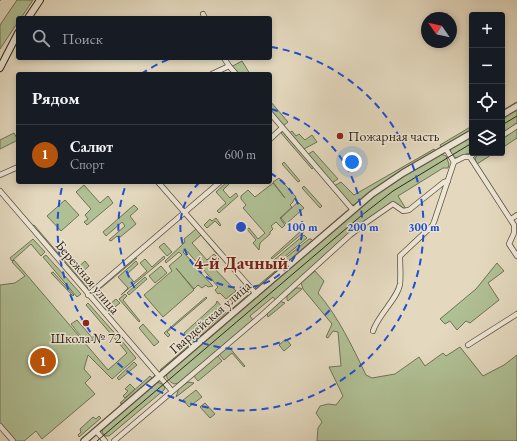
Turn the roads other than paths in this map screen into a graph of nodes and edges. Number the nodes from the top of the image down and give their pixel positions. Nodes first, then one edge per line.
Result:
1 (40, 0) edge
2 (29, 16) edge
3 (16, 38) edge
4 (225, 60) edge
5 (229, 66) junction
6 (0, 68) edge
7 (216, 72) edge
8 (234, 72) edge
9 (517, 106) edge
10 (505, 113) edge
11 (272, 116) edge
12 (517, 126) edge
13 (282, 128) junction
14 (505, 134) edge
15 (469, 135) edge
16 (272, 136) edge
17 (446, 149) junction
18 (470, 157) joint
19 (454, 162) junction
20 (16, 168) edge
21 (0, 175) edge
22 (448, 181) junction
23 (160, 184) edge
24 (218, 184) edge
25 (0, 191) edge
26 (353, 210) junction
27 (186, 212) junction
28 (517, 215) edge
29 (511, 219) junction
30 (517, 256) edge
31 (256, 294) junction
32 (88, 295) junction
33 (517, 314) edge
34 (373, 331) dead end
35 (468, 345) dead end
36 (160, 377) junction
37 (172, 391) junction
38 (0, 426) edge
39 (96, 431) junction
40 (13, 441) edge
41 (84, 441) edge
42 (105, 441) edge
43 (114, 441) edge

1 - 2 main road
3 - 6 main road
4 - 5 street
5 - 7 street
5 - 8 street
9 - 10 street
11 - 13 street
12 - 14 street
13 - 16 street
13 - 26 street
15 - 17 street, Гвардейская улица
17 - 19 street
17 - 26 street, Гвардейская улица
18 - 19 street
18 - 29 street
19 - 22 street
20 - 21 street
22 - 34 street
22 - 37 street
23 - 27 street
24 - 27 street
25 - 32 street, Бережная улица
26 - 31 street, Гвардейская улица
27 - 31 street
27 - 32 street
28 - 29 street
29 - 30 street
31 - 36 street, Гвардейская улица
32 - 36 street, Бережная улица
33 - 35 street
36 - 37 street, Бережная улица
36 - 39 street, Гвардейская улица
37 - 43 street
38 - 40 street
39 - 41 street, Гвардейская улица
39 - 42 street

